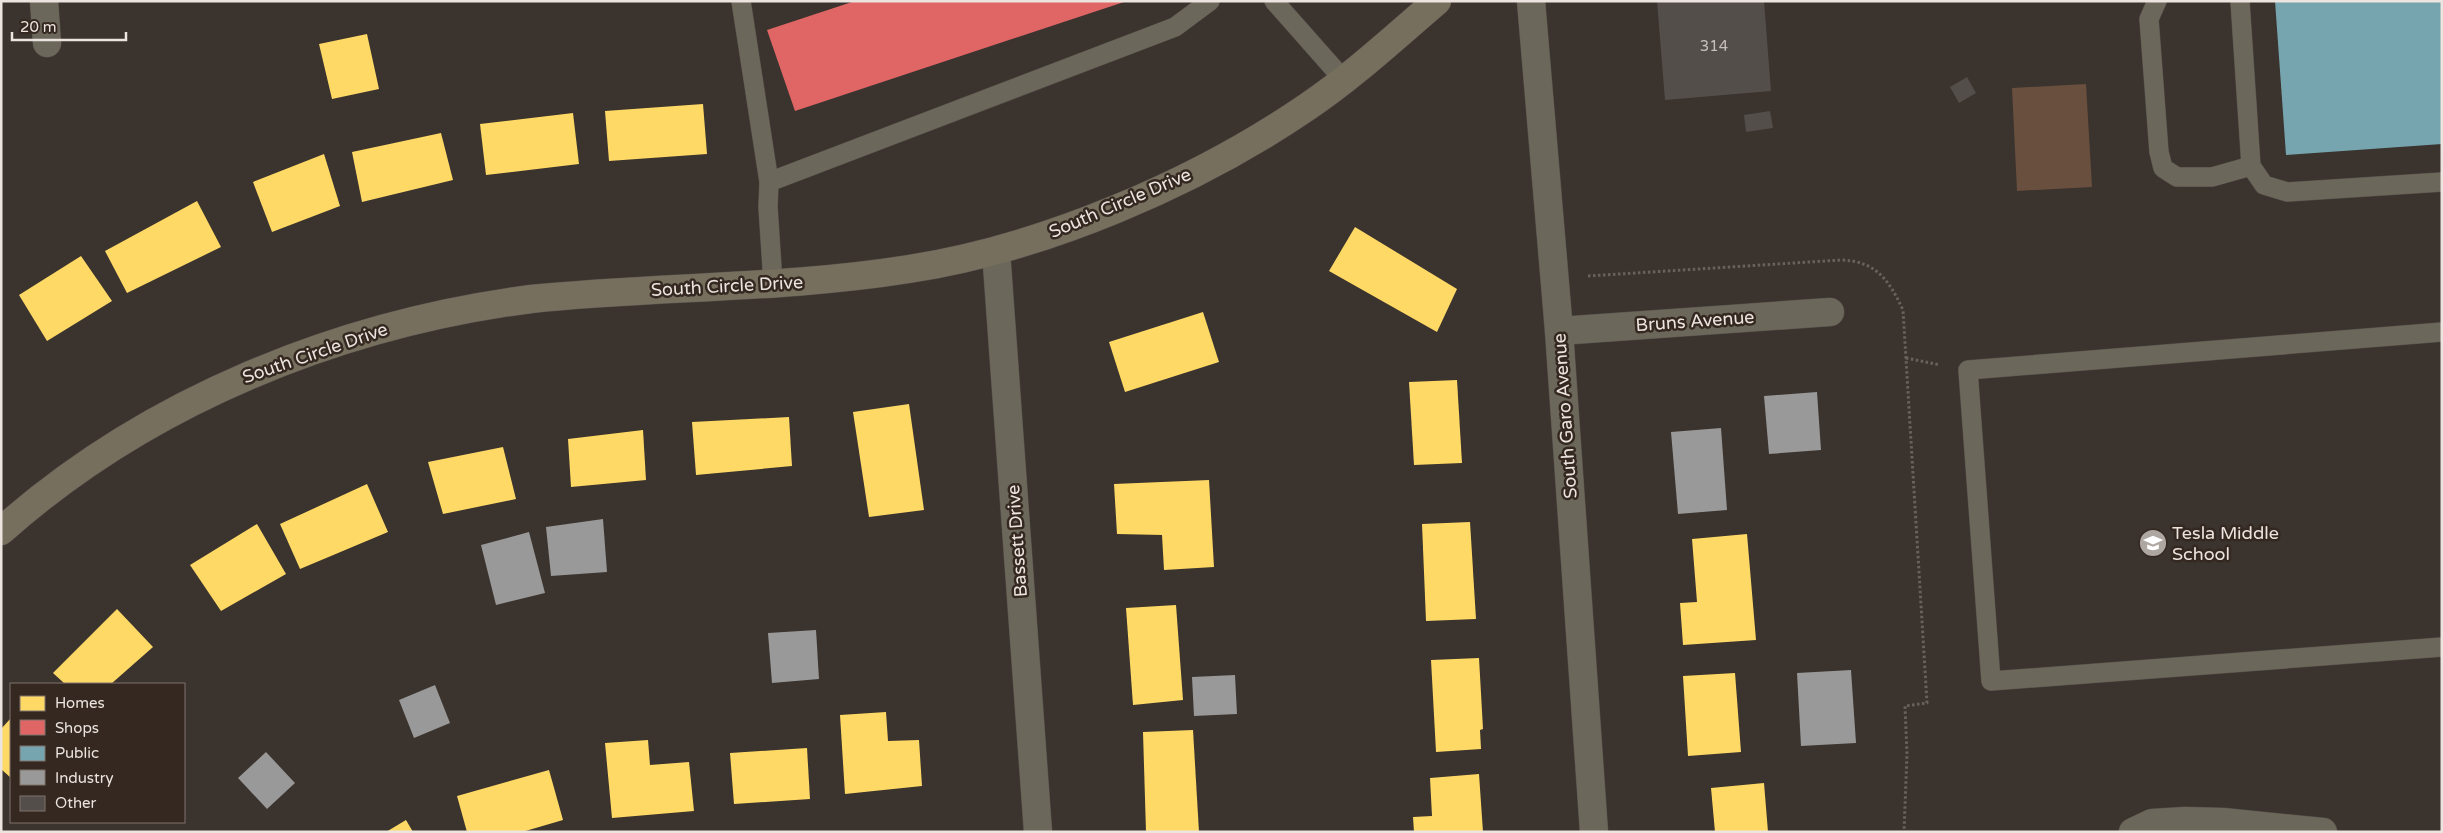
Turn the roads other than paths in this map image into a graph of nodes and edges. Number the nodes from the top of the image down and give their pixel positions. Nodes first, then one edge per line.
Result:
1 (44, 1) edge
2 (741, 1) edge
3 (1210, 1) edge
4 (1274, 1) edge
5 (1437, 1) edge
6 (1531, 1) edge
7 (2157, 1) edge
8 (2240, 1) edge
9 (47, 43) dead end
10 (1343, 79) junction
11 (2251, 166) junction
12 (768, 182) junction
13 (2442, 182) edge
14 (996, 251) junction
15 (773, 283) junction
16 (1830, 312) dead end
17 (1559, 331) junction
18 (2442, 332) edge
19 (1, 531) edge
20 (2442, 647) edge
21 (2223, 827) edge
22 (1038, 832) edge
23 (1594, 832) edge
24 (2134, 832) edge
25 (2323, 832) edge

1 - 9 street
2 - 12 lane
3 - 12 lane
4 - 10 lane
5 - 10 main road, South Circle Drive
6 - 17 street, South Garo Avenue
7 - 11 lane
8 - 11 lane
10 - 14 main road, South Circle Drive
11 - 13 lane
12 - 15 lane
14 - 15 main road, South Circle Drive
14 - 22 street, Bassett Drive
15 - 19 main road, South Circle Drive
16 - 17 street, Bruns Avenue
17 - 23 street, South Garo Avenue
18 - 20 lane
21 - 24 street
21 - 25 street

